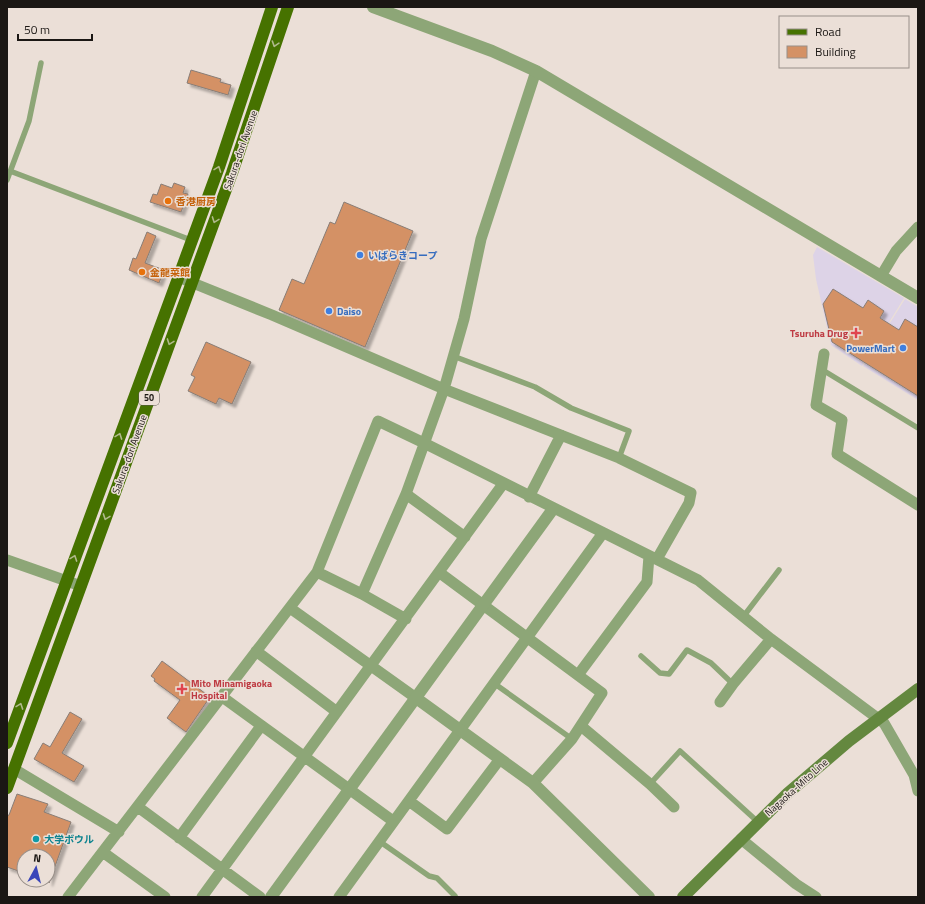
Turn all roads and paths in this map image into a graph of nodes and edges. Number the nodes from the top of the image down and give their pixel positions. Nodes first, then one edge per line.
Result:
1 (272, 7) edge
2 (288, 7) edge
3 (373, 7) edge
4 (41, 63) dead end
5 (536, 71) junction
6 (10, 171) junction
7 (7, 180) edge
8 (918, 227) edge
9 (191, 240) junction
10 (881, 276) junction
11 (178, 277) junction
12 (192, 282) junction
13 (918, 298) edge
14 (824, 354) dead end
15 (453, 356) junction
16 (822, 369) junction
17 (444, 389) junction
18 (918, 428) edge
19 (561, 435) junction
20 (424, 443) junction
21 (619, 458) junction
22 (503, 484) junction
23 (406, 494) junction
24 (529, 496) junction
25 (918, 506) edge
26 (553, 509) junction
27 (603, 533) junction
28 (465, 537) junction
29 (653, 557) junction
30 (7, 560) edge
31 (779, 570) dead end
32 (317, 572) junction
33 (440, 573) junction
34 (66, 581) junction
35 (81, 586) junction
36 (362, 594) junction
37 (483, 606) junction
38 (290, 608) junction
39 (743, 617) junction
40 (406, 619) junction
41 (527, 638) junction
42 (771, 639) junction
43 (256, 652) junction
44 (641, 656) dead end
45 (371, 666) junction
46 (578, 675) junction
47 (495, 684) junction
48 (733, 684) junction
49 (918, 689) edge
50 (221, 696) junction
51 (416, 698) junction
52 (720, 702) dead end
53 (337, 712) junction
54 (879, 718) junction
55 (261, 726) junction
56 (582, 726) junction
57 (460, 730) junction
58 (572, 739) junction
59 (7, 743) edge
60 (305, 757) junction
61 (500, 759) junction
62 (14, 769) junction
63 (533, 783) junction
64 (650, 784) junction
65 (7, 788) edge
66 (349, 788) junction
67 (918, 791) edge
68 (408, 801) junction
69 (138, 807) junction
70 (674, 807) dead end
71 (393, 821) junction
72 (758, 822) junction
73 (119, 832) junction
74 (179, 838) junction
75 (741, 839) junction
76 (379, 841) junction
77 (104, 853) junction
78 (223, 870) junction
79 (455, 896) dead end
80 (68, 897) edge
81 (165, 897) edge
82 (202, 897) edge
83 (260, 897) edge
84 (271, 897) edge
85 (339, 897) edge
86 (649, 897) edge
87 (683, 897) edge
88 (816, 897) edge

9 -> 1 main road, Sakura-dori Avenue / 50
2 -> 12 main road, Sakura-dori Avenue / 50
3 - 5 street
4 - 6 lane
5 - 10 street
5 - 15 street
6 - 7 lane
6 - 9 lane
8 - 10 street
9 - 11 main road, Sakura-dori Avenue / 50
10 - 13 street
11 - 12 street
34 -> 11 main road, Sakura-dori Avenue / 50
12 - 17 street
12 -> 35 main road, Sakura-dori Avenue / 50
14 - 16 street
15 - 17 street
15 - 21 lane
16 - 18 lane
16 - 25 street
17 - 19 street
17 - 20 street
19 - 21 street
19 - 24 street
20 - 22 street
20 - 23 street
20 - 32 street
21 - 29 street
22 - 24 street
22 - 28 street
23 - 28 street
23 - 36 street
24 - 26 street
26 - 27 street
26 - 37 street
27 - 29 street
27 - 41 street
28 - 33 street
29 - 39 street
29 - 46 street
30 - 34 street
31 - 39 lane
32 - 36 street
32 - 38 street
33 - 37 street
33 - 40 street
34 - 35 street
59 -> 34 main road, Sakura-dori Avenue / 50
35 - 62 main road, Sakura-dori Avenue / 50
36 - 40 street
37 - 41 street
37 - 51 street
38 - 43 street
38 - 45 street
39 - 42 street
40 - 45 street
41 - 46 street
41 - 47 street
42 - 48 street
42 - 54 street
43 - 50 street
43 - 53 street
44 - 48 lane
45 - 51 street
45 - 53 street
46 - 56 street
47 - 57 street
47 - 58 lane
48 - 52 street
49 - 54 main road, Nagaoka-Mito Line
50 - 55 street
50 - 69 street
51 - 57 street
51 - 66 street
53 - 60 street
54 - 67 street
54 - 72 main road, Nagaoka-Mito Line
55 - 60 street
55 - 74 street
56 - 58 street
56 - 64 street
57 - 61 street
57 - 68 street
58 - 63 street
60 - 66 street
60 - 78 street
61 - 63 street
61 - 68 street
62 - 65 main road, Sakura-dori Avenue / 50
62 - 73 street
63 - 86 street
64 - 70 street
64 - 72 lane
66 - 71 street
66 - 84 street
68 - 71 street
69 - 73 street
69 - 74 street
71 - 76 street
72 - 75 main road, Nagaoka-Mito Line
73 - 77 street
74 - 78 street
75 - 87 main road, Nagaoka-Mito Line
75 - 88 street
76 - 79 lane
76 - 85 street
77 - 80 street
77 - 81 street
78 - 82 street
78 - 83 street

